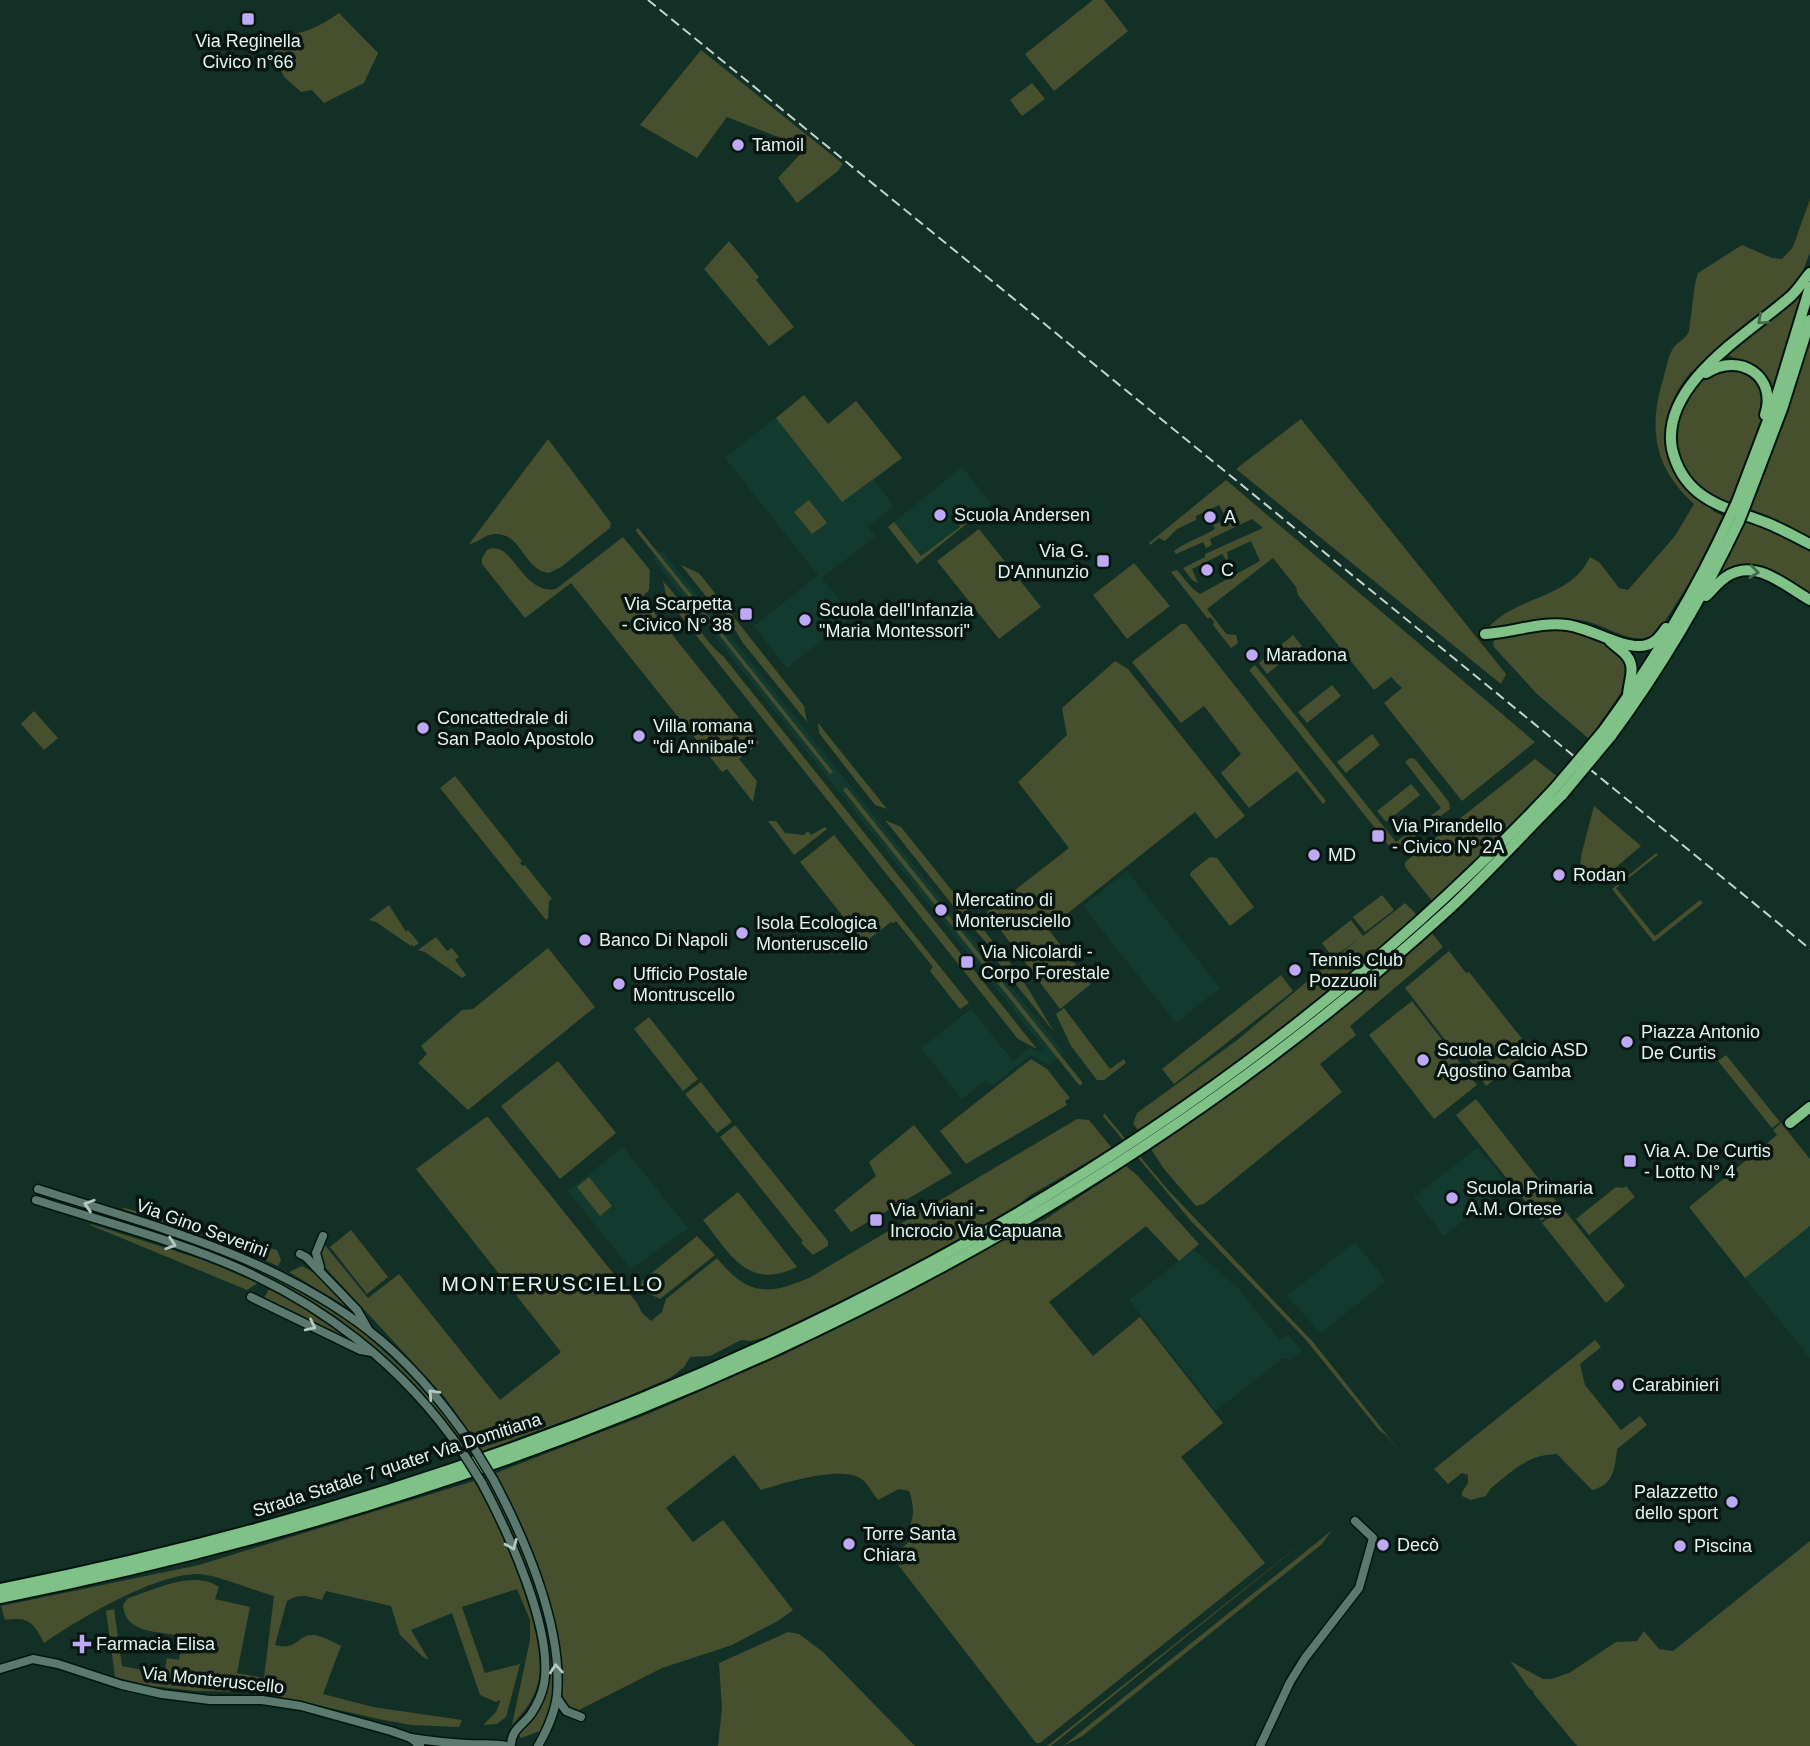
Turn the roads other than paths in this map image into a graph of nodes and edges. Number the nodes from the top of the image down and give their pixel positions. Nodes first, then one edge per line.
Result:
1 (1810, 273) edge
2 (1810, 287) edge
3 (1810, 320) edge
4 (1692, 383) junction
5 (1765, 430) junction
6 (1741, 504) junction
7 (1735, 519) junction
8 (1810, 544) edge
9 (1700, 600) junction
10 (1810, 600) edge
11 (1678, 620) junction
12 (1485, 634) dead end
13 (1608, 639) junction
14 (1628, 698) junction
15 (1607, 733) junction
16 (1810, 1107) edge
17 (1790, 1123) dead end
18 (1116, 1159) junction
19 (38, 1189) dead end
20 (36, 1200) dead end
21 (323, 1236) dead end
22 (300, 1254) dead end
23 (325, 1276) junction
24 (251, 1297) dead end
25 (369, 1331) junction
26 (373, 1352) junction
27 (1355, 1521) dead end
28 (0, 1589) edge
29 (0, 1598) edge
30 (0, 1669) edge
31 (556, 1698) junction
32 (581, 1717) dead end
33 (516, 1729) junction
34 (411, 1738) junction
35 (494, 1743) junction
36 (511, 1745) edge
37 (420, 1746) edge
38 (538, 1746) edge
39 (1260, 1746) edge

1 -> 4 highway
2 - 5 highway, Strada Statale 7 quater Via Domitiana
3 - 6 highway, Strada Statale 7 quater Via Domitiana
4 - 5 highway
4 - 8 highway
5 - 6 highway, Strada Statale 7 quater Via Domitiana
6 - 7 highway, Strada Statale 7 quater Via Domitiana, bridge
7 - 9 highway, Strada Statale 7 quater Via Domitiana
7 - 11 highway, Strada Statale 7 quater Via Domitiana
9 -> 10 highway
9 - 15 highway, Strada Statale 7 quater Via Domitiana
11 - 13 highway
11 - 14 highway, Strada Statale 7 quater Via Domitiana
12 - 13 highway
13 - 14 highway
14 - 15 highway, Strada Statale 7 quater Via Domitiana
15 - 18 highway, Strada Statale 7 quater Via Domitiana, bridge
16 - 17 highway
18 - 28 highway, Strada Statale 7 quater Via Domitiana
18 - 29 highway, Strada Statale 7 quater Via Domitiana
25 -> 19 street, Via Gino Severini
20 -> 26 street, Via Gino Severini
21 - 23 street
22 - 23 street
23 - 25 street
24 -> 26 street
31 -> 25 street, Via Gino Severini, bridge
26 -> 33 street, Via Gino Severini, bridge
27 - 39 street
30 - 34 street, Via Monteruscello
31 - 32 street
31 - 38 street, Via Gino Severini
33 - 35 street
33 - 36 street, Via Gino Severini
34 - 35 street
34 - 37 street, Via Monteruscello
35 - 36 street

